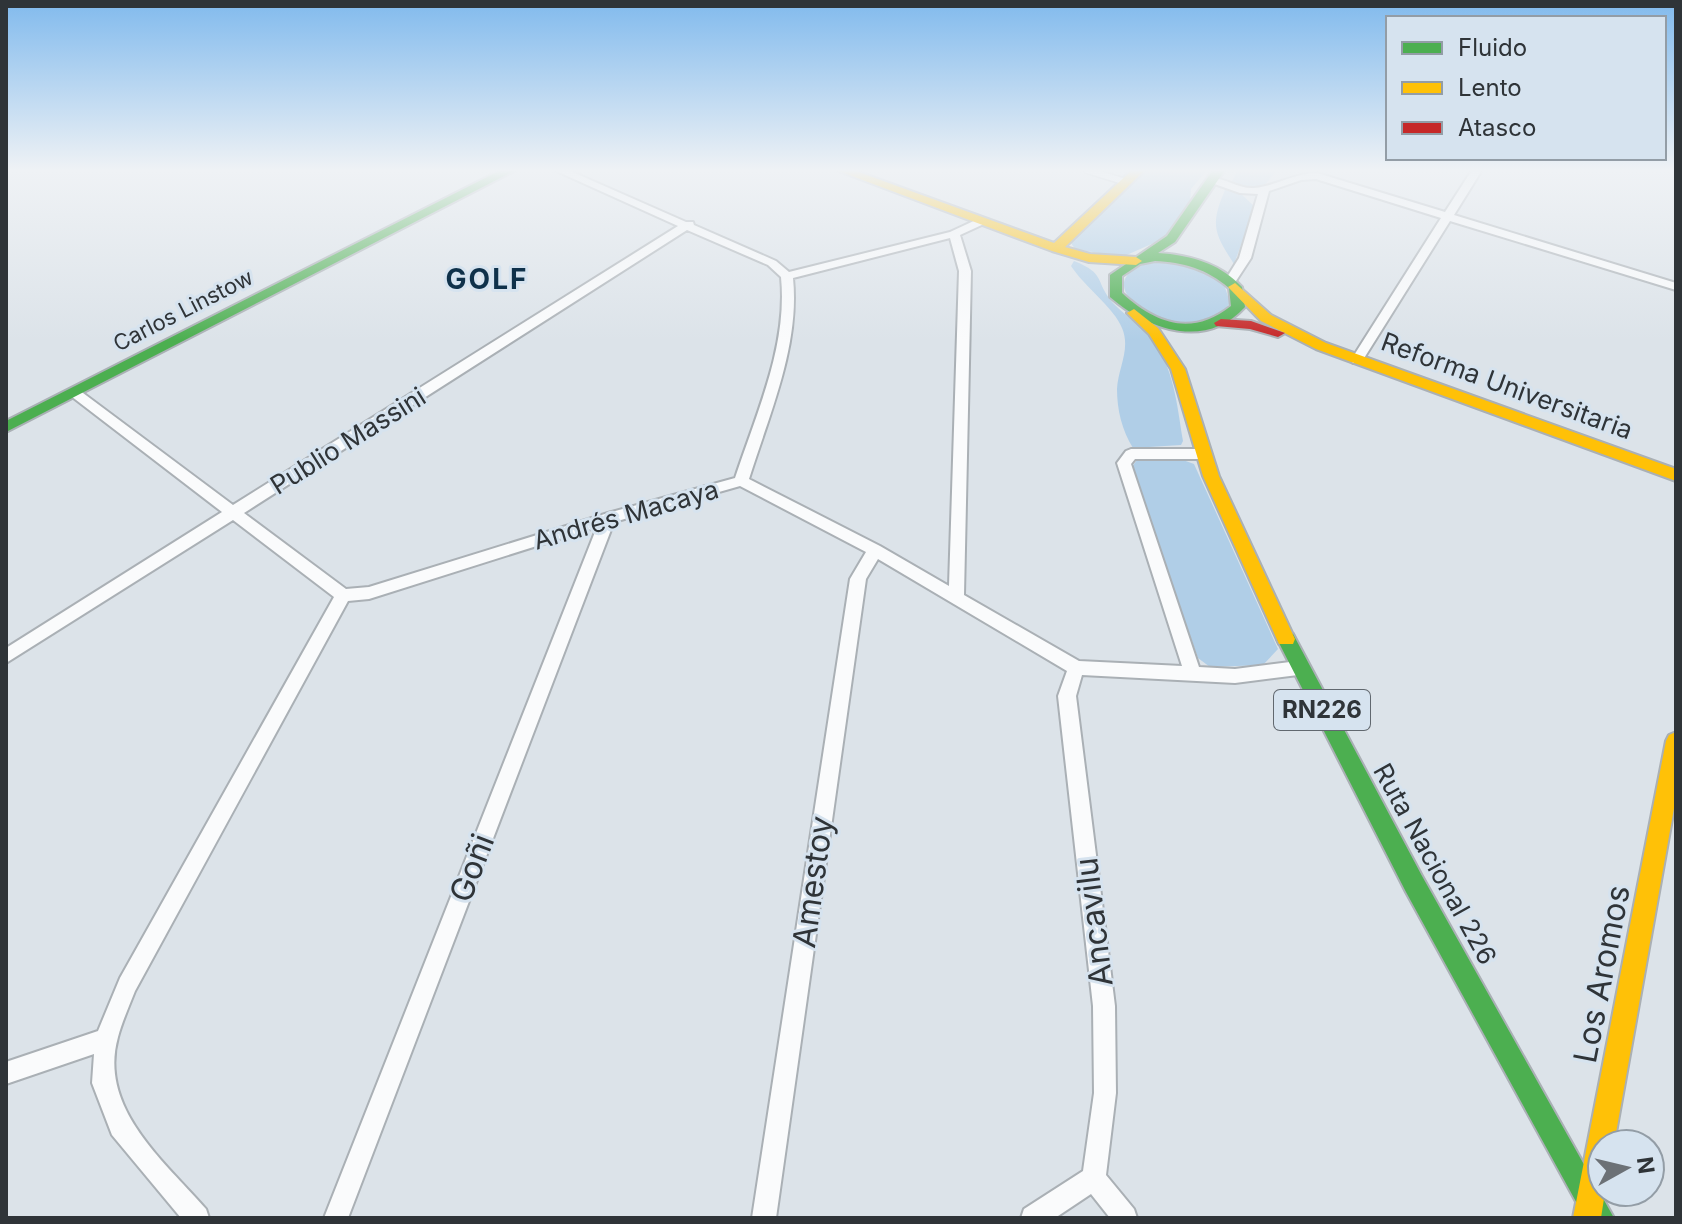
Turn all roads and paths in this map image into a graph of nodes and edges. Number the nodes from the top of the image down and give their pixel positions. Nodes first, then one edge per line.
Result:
1 (398, 227) edge
2 (684, 227) edge
3 (696, 227) edge
4 (969, 227) edge
5 (999, 227) edge
6 (1084, 227) edge
7 (1180, 227) edge
8 (1198, 227) edge
9 (1254, 227) edge
10 (1442, 227) edge
11 (1485, 227) edge
12 (954, 234) junction
13 (1062, 250) junction
14 (1139, 260) junction
15 (787, 276) junction
16 (1230, 282) junction
17 (1676, 287) edge
18 (1115, 294) junction
19 (1134, 313) junction
20 (1217, 324) junction
21 (1321, 346) junction
22 (1357, 360) junction
23 (74, 393) junction
24 (1190, 395) junction
25 (6, 427) edge
26 (1203, 454) junction
27 (1676, 475) edge
28 (741, 481) junction
29 (233, 514) junction
30 (608, 518) junction
31 (875, 550) junction
32 (343, 595) junction
33 (956, 599) junction
34 (6, 656) edge
35 (1076, 668) junction
36 (1298, 668) junction
37 (1193, 675) junction
38 (1676, 741) edge
39 (106, 1039) junction
40 (6, 1073) edge
41 (1094, 1178) junction
42 (1592, 1212) edge
43 (197, 1218) edge
44 (336, 1218) edge
45 (764, 1218) edge
46 (1033, 1218) edge
47 (1125, 1218) edge

1 - 23 main road, Carlos Linstow
2 - 29 street, Publio Massini
3 - 15 street
4 - 12 street
5 - 13 main road
6 - 13 main road
7 - 14 main road
8 - 16 main road
9 - 16 street
10 - 22 street
11 - 17 street
12 - 15 street
12 - 33 street
13 - 14 main road
13 - 18 main road, Ruta Nacional 226
14 - 16 main road
14 - 18 main road
15 - 28 street
16 - 20 main road, Ruta Nacional 226 / RN226
16 - 21 main road, Reforma Universitaria
18 - 19 main road, Ruta Nacional 226 / RN226
19 - 20 main road, Ruta Nacional 226 / RN226
19 - 24 main road, Ruta Nacional 226 / RN226
20 - 21 main road, Reforma Universitaria
20 - 24 main road, Ruta Nacional 226 / RN226
21 - 22 main road, Reforma Universitaria
22 - 27 main road, Reforma Universitaria
23 - 25 main road, Carlos Linstow
23 - 29 street
24 - 26 main road, Ruta Nacional 226 / RN226
26 - 36 main road, Ruta Nacional 226 / RN226
26 - 37 street
28 - 30 street, Andrés Macaya
28 - 31 street, Andrés Macaya
29 - 32 street
29 - 34 street, Publio Massini
30 - 32 street, Andrés Macaya
30 - 44 street, Goñi
31 - 33 street, Andrés Macaya
31 - 45 street, Amestoy
32 - 39 street
33 - 35 street, Andrés Macaya
35 - 37 street, Andrés Macaya
35 - 41 street, Ancavilu
36 - 37 street, Andrés Macaya
36 - 42 main road, Ruta Nacional 226 / RN226
38 - 42 main road, Los Aromos
39 - 40 street
39 - 43 street
41 - 46 street
41 - 47 street

